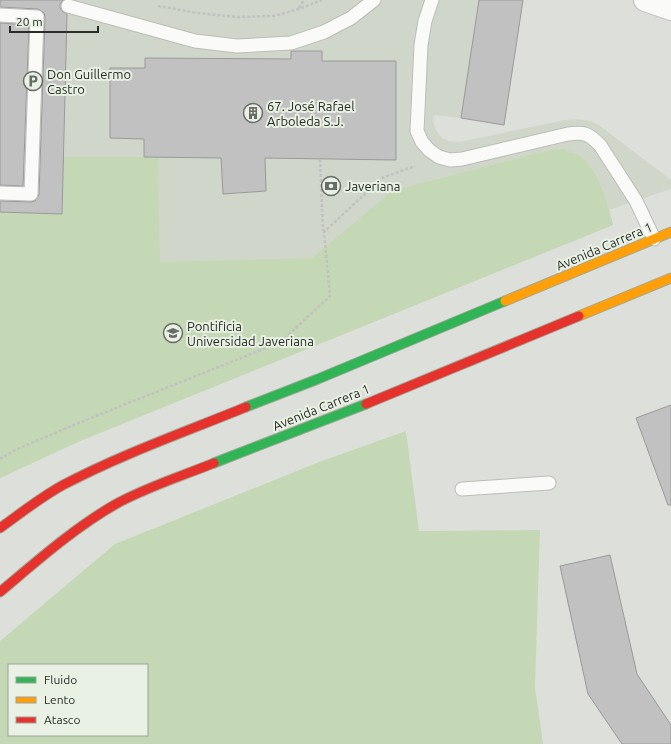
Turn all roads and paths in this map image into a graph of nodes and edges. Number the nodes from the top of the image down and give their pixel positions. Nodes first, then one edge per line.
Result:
1 (304, 0) edge
2 (322, 0) edge
3 (374, 0) edge
4 (432, 0) edge
5 (645, 0) edge
6 (153, 5) dead end
7 (68, 6) dead end
8 (299, 9) junction
9 (671, 9) edge
10 (0, 16) edge
11 (439, 158) junction
12 (320, 159) dead end
13 (0, 193) edge
14 (324, 232) junction
15 (671, 232) edge
16 (654, 239) junction
17 (671, 278) edge
18 (0, 459) edge
19 (549, 483) dead end
20 (462, 489) dead end
21 (0, 528) edge
22 (0, 592) edge

1 - 8 path
2 - 8 path
3 - 7 lane
4 - 11 lane
5 - 9 street
6 - 8 path
10 - 13 lane
11 - 14 path
11 - 16 lane
12 - 14 path
14 - 18 path
15 - 16 main road, Avenida Carrera 1
16 - 21 main road, Avenida Carrera 1
17 - 22 main road, Avenida Carrera 1
19 - 20 lane

